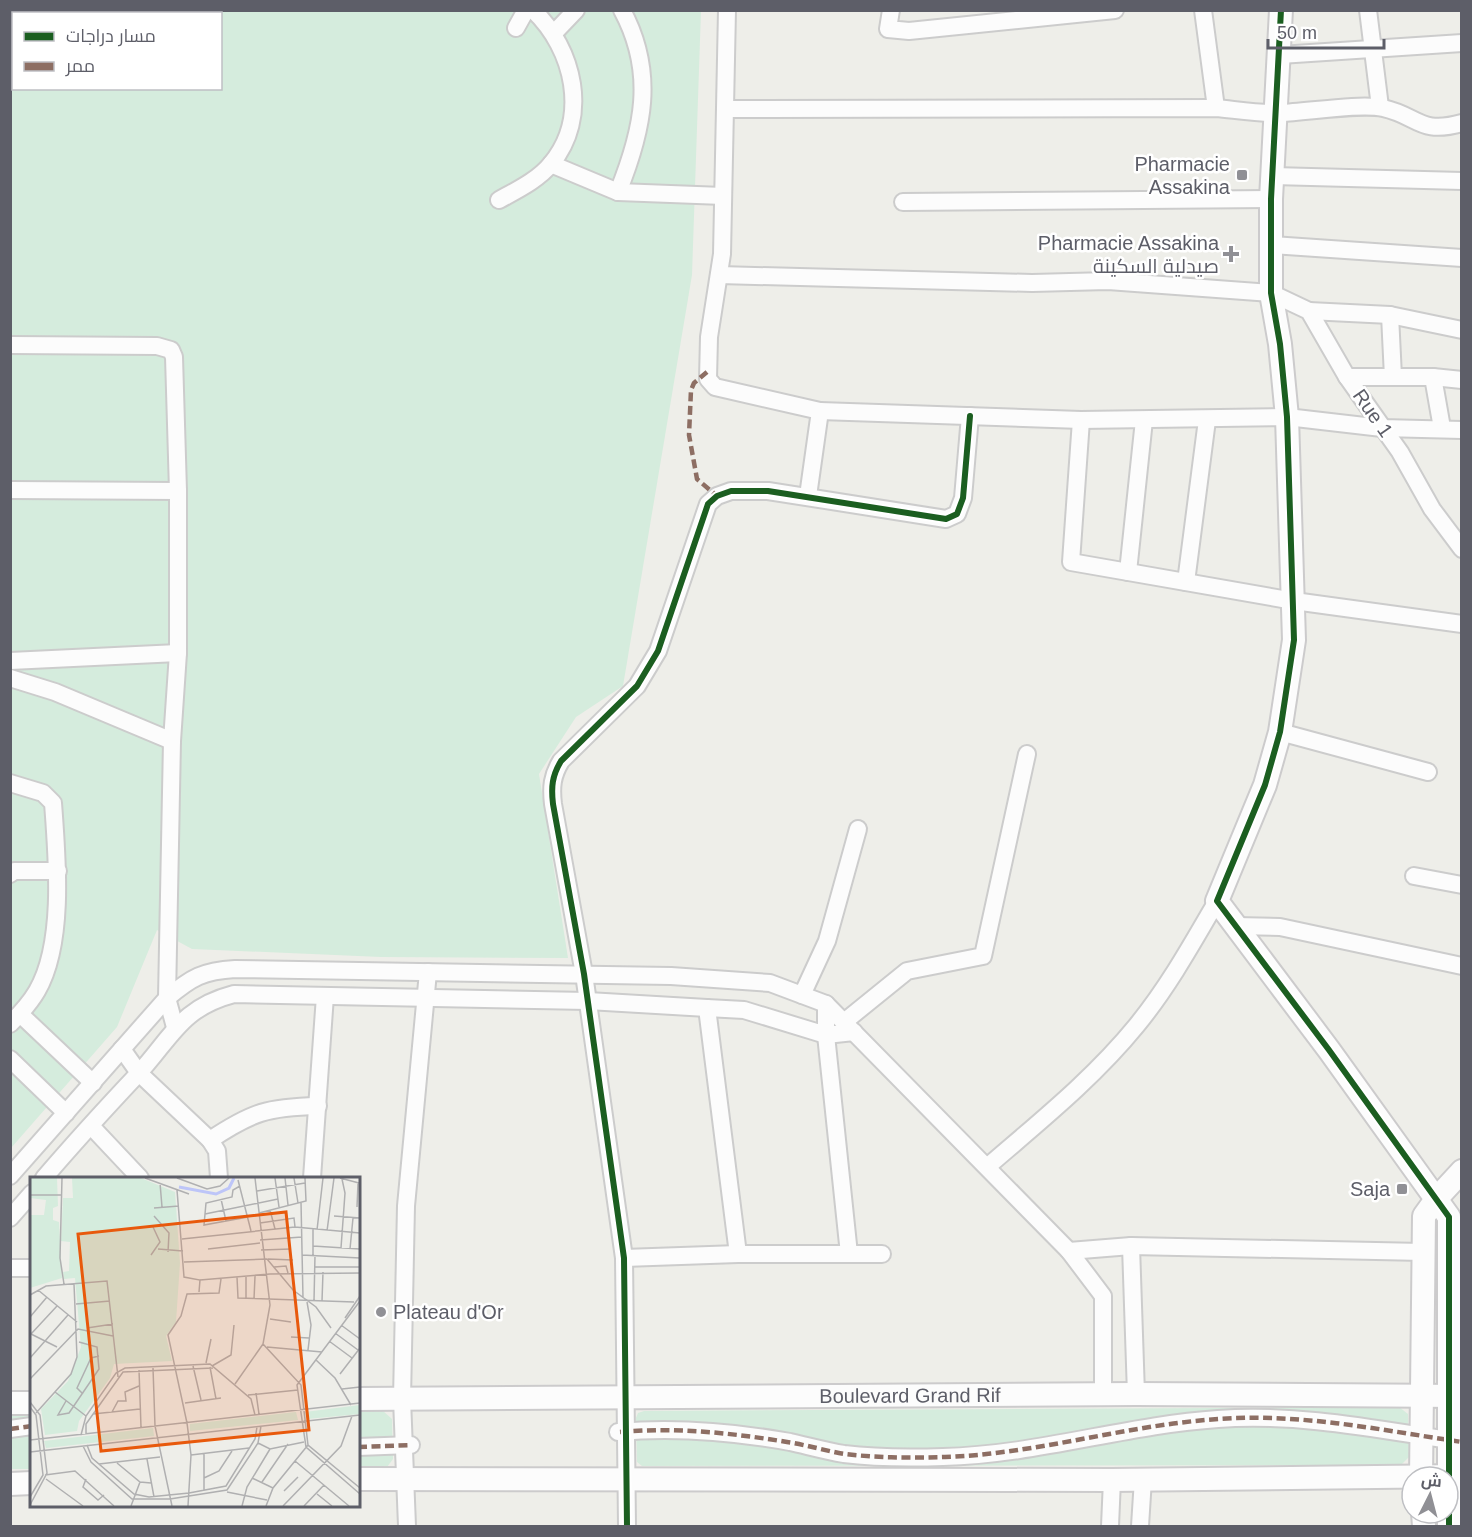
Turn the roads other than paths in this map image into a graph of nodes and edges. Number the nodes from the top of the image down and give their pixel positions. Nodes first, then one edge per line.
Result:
1 (526, 10) edge
2 (533, 10) edge
3 (576, 10) edge
4 (622, 10) edge
5 (727, 10) edge
6 (891, 10) edge
7 (1115, 10) edge
8 (1203, 10) edge
9 (1281, 10) edge
10 (1368, 10) edge
11 (1048, 14) edge
12 (516, 28) dead end
13 (554, 33) junction
14 (1461, 43) edge
15 (1375, 47) junction
16 (1280, 55) junction
17 (1380, 107) junction
18 (1216, 108) junction
19 (726, 109) junction
20 (1278, 113) junction
21 (1461, 123) edge
22 (551, 164) junction
23 (1461, 181) edge
24 (1272, 188) junction
25 (618, 192) junction
26 (723, 196) junction
27 (499, 200) dead end
28 (903, 202) dead end
29 (1272, 245) junction
30 (1461, 258) edge
31 (719, 275) junction
32 (1271, 293) junction
33 (1309, 311) junction
34 (1390, 315) junction
35 (1461, 330) edge
36 (10, 345) edge
37 (1347, 377) junction
38 (1393, 377) junction
39 (1433, 377) junction
40 (1461, 380) edge
41 (820, 411) junction
42 (970, 416) junction
43 (1287, 417) junction
44 (1081, 420) junction
45 (1144, 420) junction
46 (1207, 420) junction
47 (1382, 428) junction
48 (1442, 428) junction
49 (1461, 430) edge
50 (10, 490) edge
51 (178, 491) junction
52 (808, 496) junction
53 (1461, 549) edge
54 (1128, 572) junction
55 (1186, 582) junction
56 (1294, 601) junction
57 (1461, 624) edge
58 (178, 653) junction
59 (10, 661) edge
60 (10, 678) edge
61 (1280, 732) junction
62 (171, 741) junction
63 (1027, 754) dead end
64 (1428, 772) dead end
65 (10, 783) edge
66 (858, 829) dead end
67 (58, 871) junction
68 (10, 874) edge
69 (1414, 876) dead end
70 (1461, 885) edge
71 (1217, 902) junction
72 (1236, 926) junction
73 (1461, 966) edge
74 (428, 972) junction
75 (584, 974) junction
76 (802, 995) junction
77 (325, 996) junction
78 (167, 998) junction
79 (426, 998) junction
80 (588, 1001) junction
81 (826, 1004) junction
82 (707, 1008) junction
83 (15, 1019) edge
84 (175, 1027) junction
85 (849, 1027) junction
86 (826, 1035) junction
87 (122, 1049) junction
88 (10, 1059) edge
89 (139, 1073) junction
90 (93, 1083) junction
91 (318, 1106) junction
92 (66, 1113) junction
93 (91, 1126) junction
94 (210, 1140) junction
95 (987, 1167) junction
96 (1461, 1171) edge
97 (10, 1176) edge
98 (46, 1177) edge
99 (138, 1177) edge
100 (219, 1177) edge
101 (312, 1177) edge
102 (30, 1195) edge
103 (1437, 1198) junction
104 (10, 1218) edge
105 (1131, 1246) junction
106 (1069, 1251) junction
107 (1423, 1252) junction
108 (738, 1254) junction
109 (849, 1254) junction
110 (882, 1254) dead end
111 (624, 1258) junction
112 (10, 1268) edge
113 (30, 1269) edge
114 (1103, 1394) junction
115 (1136, 1394) junction
116 (1420, 1396) junction
117 (1455, 1396) edge
118 (360, 1399) edge
119 (402, 1399) junction
120 (627, 1399) junction
121 (10, 1403) edge
122 (30, 1403) edge
123 (30, 1426) edge
124 (10, 1429) edge
125 (622, 1432) junction
126 (1420, 1434) junction
127 (1455, 1441) edge
128 (407, 1445) junction
129 (360, 1447) edge
130 (1421, 1465) edge
131 (1450, 1465) edge
132 (1400, 1477) edge
133 (627, 1478) junction
134 (360, 1479) edge
135 (405, 1479) junction
136 (1143, 1479) junction
137 (1112, 1480) junction
138 (10, 1484) edge
139 (30, 1484) edge
140 (407, 1527) edge
141 (627, 1527) edge
142 (1110, 1527) edge
143 (1140, 1527) edge

1 - 12 street
2 - 13 street
3 - 13 street
4 - 25 street
5 - 19 street
6 - 11 street
7 - 11 street
8 - 18 street
9 - 16 street
10 - 15 street
13 - 22 street
14 - 15 street
15 - 16 street
15 - 17 street
16 - 20 street
17 - 20 street
17 - 21 street
18 - 19 street
18 - 20 street
19 - 26 street
20 - 24 street
22 - 25 street
22 - 27 street
23 - 24 street
24 - 28 street
24 - 29 street
25 - 26 street
26 - 31 street
29 - 30 street
29 - 32 street
31 - 32 street
31 - 41 street
32 - 33 street
32 - 43 street
33 - 34 street
33 - 37 street, Rue 1
34 - 35 street
34 - 38 street
36 - 51 street
37 - 38 street
37 - 47 street, Rue 1
38 - 39 street
39 - 40 street
39 - 48 street
41 - 42 street
41 - 52 street
42 - 44 street
42 - 52 street
43 - 46 street
43 - 47 street
43 - 56 street
44 - 45 street
44 - 54 street
45 - 46 street
45 - 54 street
46 - 55 street
47 - 48 street
47 - 53 street, Rue 1
48 - 49 street
50 - 51 street
51 - 58 street
52 - 75 street
54 - 55 street
55 - 56 street
56 - 57 street
56 - 61 street
58 - 59 street
58 - 62 street
60 - 62 street
61 - 64 street
61 - 71 street
62 - 78 street
63 - 85 street
65 - 67 street
66 - 76 street
67 - 68 street
67 - 83 street
69 - 70 street
71 - 72 street
71 - 95 street
72 - 73 street
72 - 103 street
74 - 75 street
74 - 78 street
74 - 79 street
75 - 76 street
75 - 80 street
76 - 81 street
77 - 79 street
77 - 84 street
77 - 91 street
78 - 84 street
78 - 87 street
79 - 80 street
79 - 119 street
80 - 82 street
80 - 111 street
81 - 85 street
81 - 86 street
82 - 86 street
82 - 108 street
83 - 90 street
84 - 89 street
85 - 86 street
85 - 95 street
86 - 109 street
87 - 89 street
87 - 90 street
88 - 92 street
89 - 93 street
89 - 94 street
90 - 92 street
91 - 94 street
91 - 101 street
92 - 97 street
93 - 98 street
93 - 99 street
94 - 100 street
95 - 106 street
96 - 103 street
102 - 104 street
103 - 107 street
103 - 117 street
105 - 106 street
105 - 107 street
105 - 115 street
106 - 114 street
107 - 116 street
108 - 109 street
108 - 111 street
109 - 110 street
111 - 120 street
112 - 113 street
114 - 115 street, Boulevard Grand Rif
114 - 120 street, Boulevard Grand Rif
115 - 116 street, Boulevard Grand Rif
116 - 117 street, Boulevard Grand Rif
116 - 126 street
117 - 127 street
118 - 119 street, Boulevard Grand Rif
119 - 120 street, Boulevard Grand Rif
119 - 128 street
120 - 125 street
121 - 122 street
123 - 124 street
125 - 126 street
125 - 133 street
126 - 127 street
126 - 130 street
127 - 131 street
128 - 129 street
128 - 135 street
132 - 136 street
133 - 135 street
133 - 137 street
133 - 141 street
134 - 135 street
135 - 140 street
136 - 137 street
136 - 143 street
137 - 142 street
138 - 139 street

